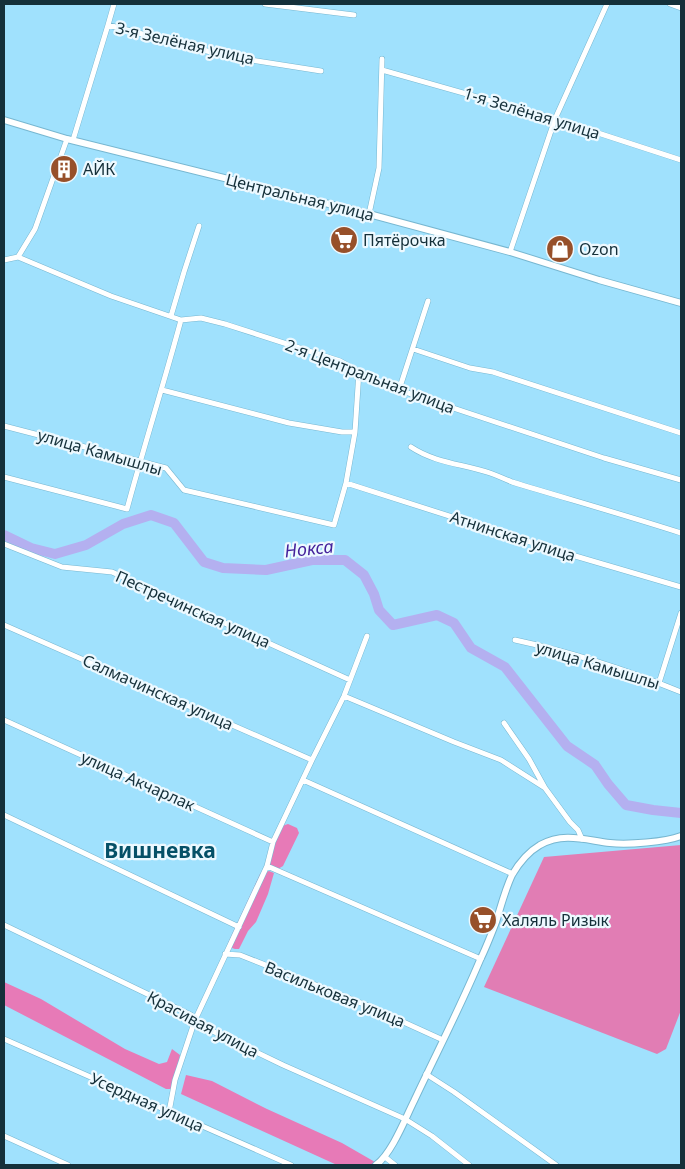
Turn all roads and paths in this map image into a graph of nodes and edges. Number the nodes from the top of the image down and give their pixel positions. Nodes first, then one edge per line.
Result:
1 (114, 4) edge
2 (266, 4) edge
3 (599, 4) edge
4 (670, 4) edge
5 (606, 5) edge
6 (681, 8) edge
7 (354, 15) dead end
8 (108, 25) junction
9 (382, 59) dead end
10 (382, 70) junction
11 (321, 71) dead end
12 (555, 119) junction
13 (4, 120) edge
14 (70, 140) junction
15 (681, 160) edge
16 (369, 214) junction
17 (199, 226) dead end
18 (510, 252) junction
19 (18, 257) junction
20 (4, 260) edge
21 (428, 301) dead end
22 (681, 303) edge
23 (170, 316) junction
24 (181, 320) junction
25 (413, 349) junction
26 (359, 371) junction
27 (162, 390) junction
28 (400, 390) junction
29 (4, 426) edge
30 (355, 432) junction
31 (681, 433) edge
32 (411, 446) dead end
33 (140, 461) junction
34 (4, 477) edge
35 (681, 480) edge
36 (346, 483) junction
37 (681, 533) edge
38 (4, 544) edge
39 (681, 587) edge
40 (681, 613) edge
41 (4, 625) edge
42 (367, 636) dead end
43 (515, 640) dead end
44 (350, 680) junction
45 (659, 683) junction
46 (681, 692) edge
47 (344, 696) junction
48 (4, 720) edge
49 (504, 723) dead end
50 (312, 760) junction
51 (302, 780) junction
52 (545, 788) junction
53 (4, 815) edge
54 (681, 836) edge
55 (582, 839) junction
56 (273, 842) junction
57 (267, 866) junction
58 (513, 874) junction
59 (4, 925) edge
60 (239, 927) junction
61 (225, 954) junction
62 (481, 959) junction
63 (195, 1020) junction
64 (4, 1039) edge
65 (443, 1040) junction
66 (426, 1074) junction
67 (169, 1112) junction
68 (405, 1119) junction
69 (4, 1136) edge
70 (385, 1157) junction
71 (68, 1165) edge
72 (291, 1165) edge
73 (376, 1165) edge
74 (395, 1165) edge
75 (469, 1165) edge
76 (556, 1165) edge

1 - 8 street, 3-я Зелёная улица
2 - 7 street
3 - 5 street
4 - 6 street
5 - 12 street
8 - 11 street, 3-я Зелёная улица
8 - 14 street, 3-я Зелёная улица
9 - 10 street
10 - 12 street, 1-я Зелёная улица
10 - 16 street
12 - 15 street, 1-я Зелёная улица
12 - 18 street
13 - 14 street, Центральная улица
14 - 16 street, Центральная улица
14 - 19 street, 3-я Зелёная улица
16 - 18 street, Центральная улица
17 - 23 street
18 - 22 street, Центральная улица
19 - 20 street
19 - 23 street, 2-я Центральная улица
21 - 25 street
23 - 24 street, 2-я Центральная улица
24 - 26 street, 2-я Центральная улица
24 - 27 street
25 - 28 street
25 - 31 street
26 - 28 street, 2-я Центральная улица
26 - 30 street
27 - 30 street
27 - 33 street
28 - 35 street, 2-я Центральная улица
29 - 33 street, улица Камышлы
30 - 36 street
32 - 37 street
33 - 34 street
33 - 36 street, улица Камышлы
36 - 39 street, Атнинская улица
38 - 44 street, Пестречинская улица
40 - 45 street
41 - 50 street, Салмачинская улица
42 - 44 street
43 - 45 street, улица Камышлы
44 - 47 street
45 - 46 street, улица Камышлы
47 - 50 street
47 - 52 street
48 - 56 street, улица Акчарлак
49 - 52 street
50 - 51 street
51 - 56 street
51 - 58 street
52 - 55 street
53 - 60 street
54 - 55 street
55 - 58 street
56 - 57 street
57 - 60 street
57 - 62 street
58 - 62 street
59 - 63 street, Красивая улица
60 - 61 street
61 - 63 street
61 - 65 street, Васильковая улица
62 - 65 street
63 - 67 street
63 - 68 street, Красивая улица
64 - 67 street, Усердная улица
65 - 66 street
66 - 68 street
66 - 76 street
67 - 72 street, Усердная улица
68 - 70 street
68 - 75 street, Красивая улица
69 - 71 street
70 - 73 street
70 - 74 street

